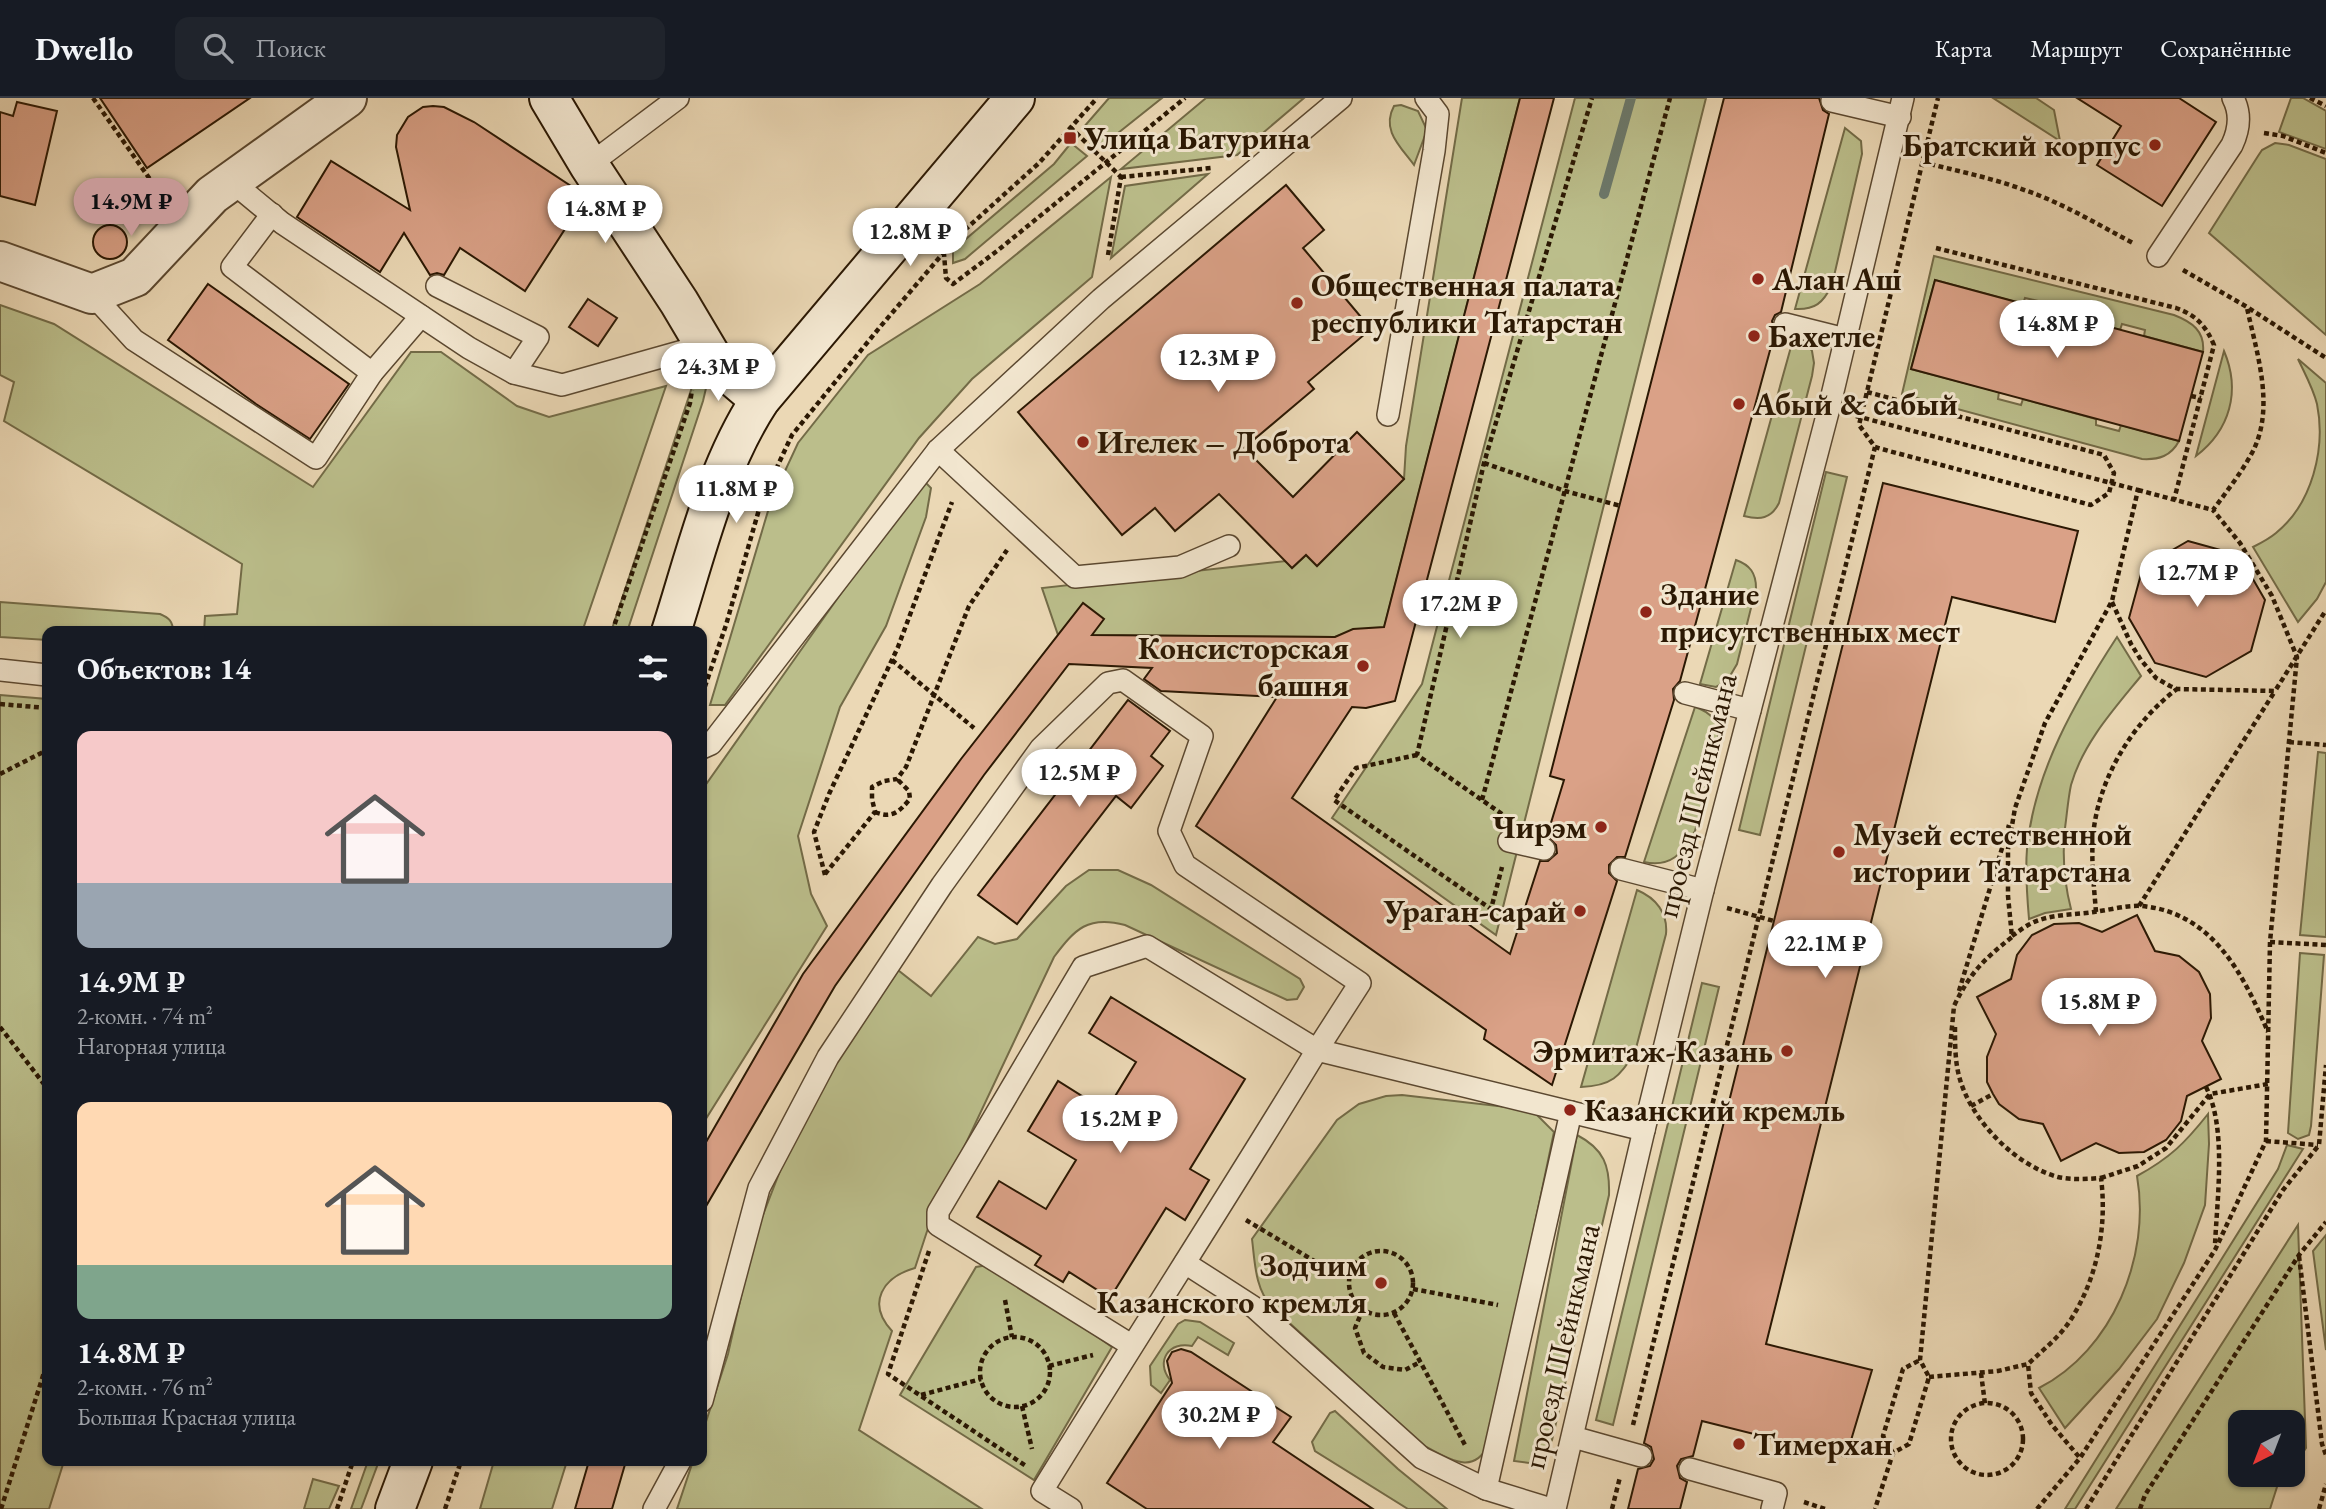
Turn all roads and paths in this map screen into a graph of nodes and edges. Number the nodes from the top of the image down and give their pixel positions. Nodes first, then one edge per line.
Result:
1 (93, 98) edge
2 (347, 98) edge
3 (549, 98) edge
4 (678, 98) edge
5 (1014, 98) edge
6 (1097, 98) edge
7 (1185, 98) edge
8 (1341, 98) edge
9 (1426, 98) edge
10 (1592, 98) edge
11 (1670, 98) edge
12 (1938, 98) edge
13 (2232, 98) edge
14 (2310, 98) edge
15 (1832, 101) dead end
16 (2326, 106) edge
17 (1902, 107) edge
18 (1070, 127) junction
19 (2283, 136) dead end
20 (1891, 153) junction
21 (2326, 153) edge
22 (1107, 161) junction
23 (1923, 162) junction
24 (1264, 163) junction
25 (589, 165) junction
26 (1121, 177) junction
27 (231, 181) junction
28 (170, 191) dead end
29 (272, 214) junction
30 (1936, 248) dead end
31 (944, 254) junction
32 (2158, 256) junction
33 (0, 261) edge
34 (437, 286) dead end
35 (92, 294) junction
36 (1101, 299) junction
37 (2247, 307) junction
38 (421, 316) junction
39 (1785, 324) dead end
40 (1845, 340) junction
41 (690, 349) dead end
42 (2326, 358) edge
43 (372, 373) junction
44 (514, 373) junction
45 (692, 387) dead end
46 (1867, 392) junction
47 (2191, 396) dead end
48 (2201, 398) junction
49 (760, 400) junction
50 (1829, 408) junction
51 (1388, 415) dead end
52 (1861, 417) junction
53 (1875, 447) junction
54 (938, 450) junction
55 (1485, 463) junction
56 (963, 473) junction
57 (2112, 483) junction
58 (2138, 490) junction
59 (1565, 491) junction
60 (2174, 500) junction
61 (1621, 506) dead end
62 (2213, 510) junction
63 (1022, 528) junction
64 (1229, 546) dead end
65 (2112, 601) junction
66 (2326, 610) edge
67 (614, 626) edge
68 (673, 626) edge
69 (2297, 657) junction
70 (892, 660) junction
71 (0, 670) edge
72 (42, 674) edge
73 (707, 680) edge
74 (2177, 689) junction
75 (2275, 691) junction
76 (1685, 693) dead end
77 (934, 695) junction
78 (0, 704) edge
79 (42, 708) edge
80 (1750, 710) junction
81 (974, 729) dead end
82 (2290, 742) junction
83 (2326, 745) edge
84 (707, 746) edge
85 (42, 753) edge
86 (1417, 755) junction
87 (0, 774) edge
88 (897, 779) junction
89 (2015, 808) junction
90 (875, 812) junction
91 (1509, 841) dead end
92 (1544, 849) dead end
93 (1621, 869) dead end
94 (1702, 896) junction
95 (2139, 906) junction
96 (1491, 909) dead end
97 (2096, 912) junction
98 (1759, 917) junction
99 (1774, 921) dead end
100 (2012, 937) junction
101 (2270, 942) junction
102 (2326, 946) edge
103 (1954, 1006) junction
104 (0, 1027) edge
105 (2268, 1034) junction
106 (1317, 1050) junction
107 (2326, 1065) edge
108 (42, 1082) edge
109 (2268, 1084) junction
110 (2206, 1087) dead end
111 (1993, 1094) dead end
112 (2210, 1094) junction
113 (1971, 1105) junction
114 (1571, 1112) junction
115 (1644, 1129) junction
116 (2266, 1141) junction
117 (2319, 1145) junction
118 (2101, 1178) junction
119 (1222, 1206) junction
120 (2326, 1222) edge
121 (938, 1225) junction
122 (2215, 1250) junction
123 (2299, 1255) junction
124 (1185, 1263) junction
125 (1351, 1270) junction
126 (1413, 1289) junction
127 (1363, 1310) junction
128 (1527, 1310) junction
129 (1394, 1313) junction
130 (1131, 1345) junction
131 (1920, 1360) junction
132 (1420, 1362) junction
133 (2028, 1364) junction
134 (1981, 1373) junction
135 (1929, 1377) junction
136 (42, 1379) edge
137 (981, 1379) junction
138 (707, 1383) edge
139 (921, 1395) junction
140 (1985, 1404) junction
141 (1573, 1437) junction
142 (1892, 1453) junction
143 (1634, 1454) joint
144 (2326, 1455) edge
145 (2080, 1458) junction
146 (352, 1466) edge
147 (411, 1466) edge
148 (459, 1466) edge
149 (677, 1466) edge
150 (1028, 1467) dead end
151 (1690, 1469) dead end
152 (1619, 1480) dead end
153 (2326, 1484) edge
154 (1486, 1489) junction
155 (1, 1509) edge
156 (337, 1509) edge
157 (395, 1509) edge
158 (445, 1509) edge
159 (654, 1509) edge
160 (1071, 1509) edge
161 (1553, 1509) edge
162 (1612, 1509) edge
163 (1772, 1509) edge
164 (1875, 1509) edge
165 (2037, 1509) edge
166 (2086, 1509) edge
167 (2140, 1509) edge
168 (2319, 1509) edge

1 - 28 path
2 - 27 street
3 - 25 street
4 - 25 lane
5 - 49 street
6 - 18 path
7 - 22 path
8 - 24 lane
9 - 51 lane
10 - 55 path
11 - 59 path
12 - 23 path
13 - 32 lane
14 - 16 path
15 - 17 lane
17 - 20 lane, проезд Шейнкмана
18 - 22 path
18 - 31 path
19 - 21 path
20 - 23 path
20 - 40 lane, проезд Шейнкмана
22 - 26 path
22 - 31 path
23 - 32 path
23 - 46 path
24 - 26 path
24 - 36 lane
25 - 49 street
26 - 36 path
27 - 29 lane
27 - 35 street
29 - 38 lane
29 - 43 lane
30 - 48 path
31 - 73 path
32 - 37 path
33 - 35 street
34 - 44 lane
35 - 43 lane
36 - 54 lane
37 - 42 path
37 - 62 path
38 - 43 lane
38 - 44 lane
39 - 40 lane
40 - 50 lane, проезд Шейнкмана
41 - 44 lane
45 - 67 path
46 - 52 path
46 - 57 path
47 - 48 path
48 - 60 path
49 - 68 street
50 - 52 path
50 - 80 lane, проезд Шейнкмана
52 - 53 path
52 - 57 path
53 - 57 path
53 - 98 path
54 - 56 lane
54 - 84 lane
55 - 59 path
55 - 86 path
56 - 63 lane
56 - 70 path
57 - 58 path
58 - 60 path
58 - 65 path
59 - 61 path
59 - 86 path
60 - 62 path
62 - 69 path
63 - 64 lane
63 - 77 path
65 - 74 path
65 - 89 path
66 - 69 path
69 - 75 path
69 - 82 path
70 - 77 path
70 - 90 path
71 - 72 lane
74 - 75 path
74 - 97 path
75 - 95 path
76 - 80 lane
77 - 81 path
77 - 88 path
78 - 79 path
80 - 94 lane, проезд Шейнкмана
82 - 83 path
82 - 101 path
85 - 87 path
86 - 96 path
88 - 90 path
88 - 90 path
89 - 100 path
89 - 103 path
91 - 92 lane
93 - 94 lane
94 - 98 path
94 - 115 lane, проезд Шейнкмана
95 - 97 path
95 - 105 path
97 - 100 path
98 - 99 path
98 - 143 path
100 - 103 path
101 - 102 path
101 - 105 path
103 - 113 path
103 - 131 path
104 - 108 path
105 - 109 path
106 - 114 lane
106 - 119 lane
106 - 121 lane
106 - 138 lane
107 - 117 path
109 - 112 path
109 - 116 path
110 - 112 path
111 - 113 path
112 - 118 path
112 - 122 path
113 - 118 path
114 - 115 lane
114 - 128 lane
115 - 141 lane, проезд Шейнкмана
116 - 117 path
116 - 122 path
117 - 166 path
118 - 133 path
119 - 124 lane
119 - 125 path
120 - 123 path
121 - 130 lane
121 - 139 path
122 - 145 path
123 - 144 path
123 - 167 path
124 - 130 lane
124 - 154 lane
125 - 126 path
125 - 127 path
126 - 128 path
126 - 129 path
127 - 129 path
127 - 132 path
128 - 154 lane
129 - 132 path
130 - 160 lane
131 - 135 path
131 - 142 path
132 - 154 path
133 - 134 path
133 - 145 path
134 - 135 path
134 - 140 path
135 - 142 path
136 - 155 path
137 - 137 path
137 - 139 path
139 - 150 path
140 - 140 path
141 - 143 lane
141 - 161 lane, проезд Шейнкмана
142 - 164 path
145 - 165 path
146 - 156 path
147 - 157 street
148 - 158 path
149 - 159 lane
151 - 163 lane
152 - 162 path
153 - 168 path
154 - 161 lane

